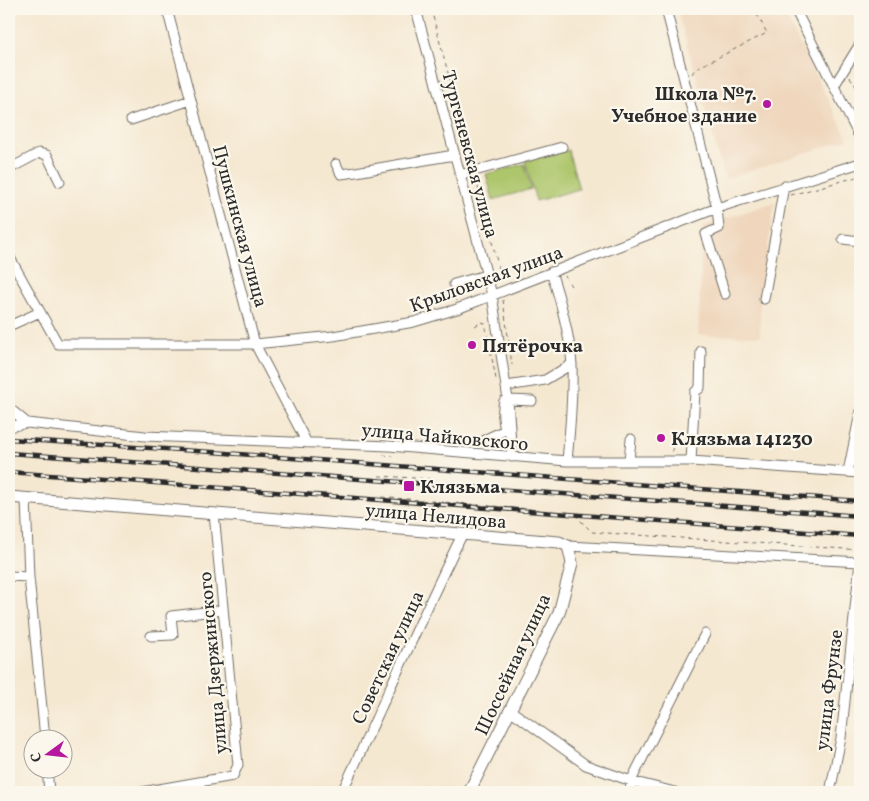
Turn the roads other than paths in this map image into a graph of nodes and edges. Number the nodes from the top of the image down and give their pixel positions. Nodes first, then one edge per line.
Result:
1 (167, 9) edge
2 (416, 9) edge
3 (666, 9) edge
4 (795, 9) edge
5 (860, 44) edge
6 (834, 86) junction
7 (191, 100) junction
8 (131, 120) dead end
9 (860, 138) edge
10 (562, 146) dead end
11 (454, 155) junction
12 (860, 163) edge
13 (336, 164) dead end
14 (9, 169) edge
15 (460, 175) junction
16 (60, 182) dead end
17 (784, 186) junction
18 (717, 208) junction
19 (843, 239) dead end
20 (860, 241) edge
21 (9, 256) edge
22 (486, 275) junction
23 (553, 276) junction
24 (454, 284) dead end
25 (725, 294) dead end
26 (492, 295) junction
27 (764, 299) dead end
28 (40, 312) junction
29 (9, 326) edge
30 (256, 344) junction
31 (700, 351) dead end
32 (572, 364) junction
33 (506, 386) junction
34 (508, 400) junction
35 (532, 401) dead end
36 (9, 408) edge
37 (860, 413) edge
38 (27, 422) junction
39 (9, 427) edge
40 (508, 432) junction
41 (486, 439) dead end
42 (631, 439) dead end
43 (307, 443) junction
44 (512, 457) junction
45 (567, 461) junction
46 (629, 461) junction
47 (691, 461) junction
48 (848, 472) junction
49 (860, 473) edge
50 (9, 497) edge
51 (26, 499) junction
52 (214, 513) junction
53 (462, 535) junction
54 (568, 546) junction
55 (860, 562) edge
56 (9, 576) edge
57 (29, 577) junction
58 (224, 610) junction
59 (706, 634) dead end
60 (151, 636) dead end
61 (510, 710) junction
62 (44, 728) edge
63 (48, 778) edge
64 (631, 781) junction
65 (49, 792) edge
66 (142, 792) edge
67 (342, 792) edge
68 (469, 792) edge
69 (630, 792) edge
70 (675, 792) edge
71 (830, 792) edge

1 - 7 street, Пушкинская улица
2 - 11 street, Тургеневская улица
3 - 18 street
4 - 6 street
5 - 6 street
6 - 9 street
7 - 8 street
7 - 30 street, Пушкинская улица
10 - 15 street
11 - 13 street
11 - 15 street, Тургеневская улица
12 - 17 street, Крыловская улица
14 - 16 street
15 - 22 street, Тургеневская улица
17 - 18 street, Крыловская улица
17 - 27 street
18 - 23 street, Крыловская улица
18 - 25 street
19 - 20 street
21 - 28 street, Крыловская улица
22 - 24 street
22 - 26 street, Тургеневская улица
23 - 26 street, Крыловская улица
23 - 32 street
26 - 30 street, Крыловская улица
26 - 33 street, Тургеневская улица
28 - 29 street
28 - 30 street, Крыловская улица
30 - 43 street, Пушкинская улица
31 - 47 street
32 - 33 street
32 - 45 street
33 - 34 street, Тургеневская улица
34 - 35 street
34 - 40 street, Тургеневская улица
36 - 38 street
37 - 48 street
38 - 39 street
38 - 43 street, улица Чайковского
40 - 41 street
40 - 44 street, Тургеневская улица
42 - 46 street
43 - 44 street, улица Чайковского
44 - 45 street, улица Чайковского
45 - 46 street, улица Чайковского
46 - 47 street, улица Чайковского
47 - 48 street, улица Чайковского
48 - 49 street, улица Чайковского
50 - 51 main road, улица Нелидова
51 - 52 main road, улица Нелидова
51 - 57 street
52 - 53 main road, улица Нелидова
52 - 58 street, улица Дзержинского
53 - 54 main road, улица Нелидова
53 - 67 street, Советская улица
54 - 55 street, улица Нелидова
54 - 61 main road, Шоссейная улица
55 - 71 street, улица Фрунзе
56 - 57 street
57 - 62 street
58 - 60 street
58 - 66 street, улица Дзержинского
59 - 64 street
61 - 64 street
61 - 68 main road, Шоссейная улица
63 - 65 street
64 - 69 street
64 - 70 street

